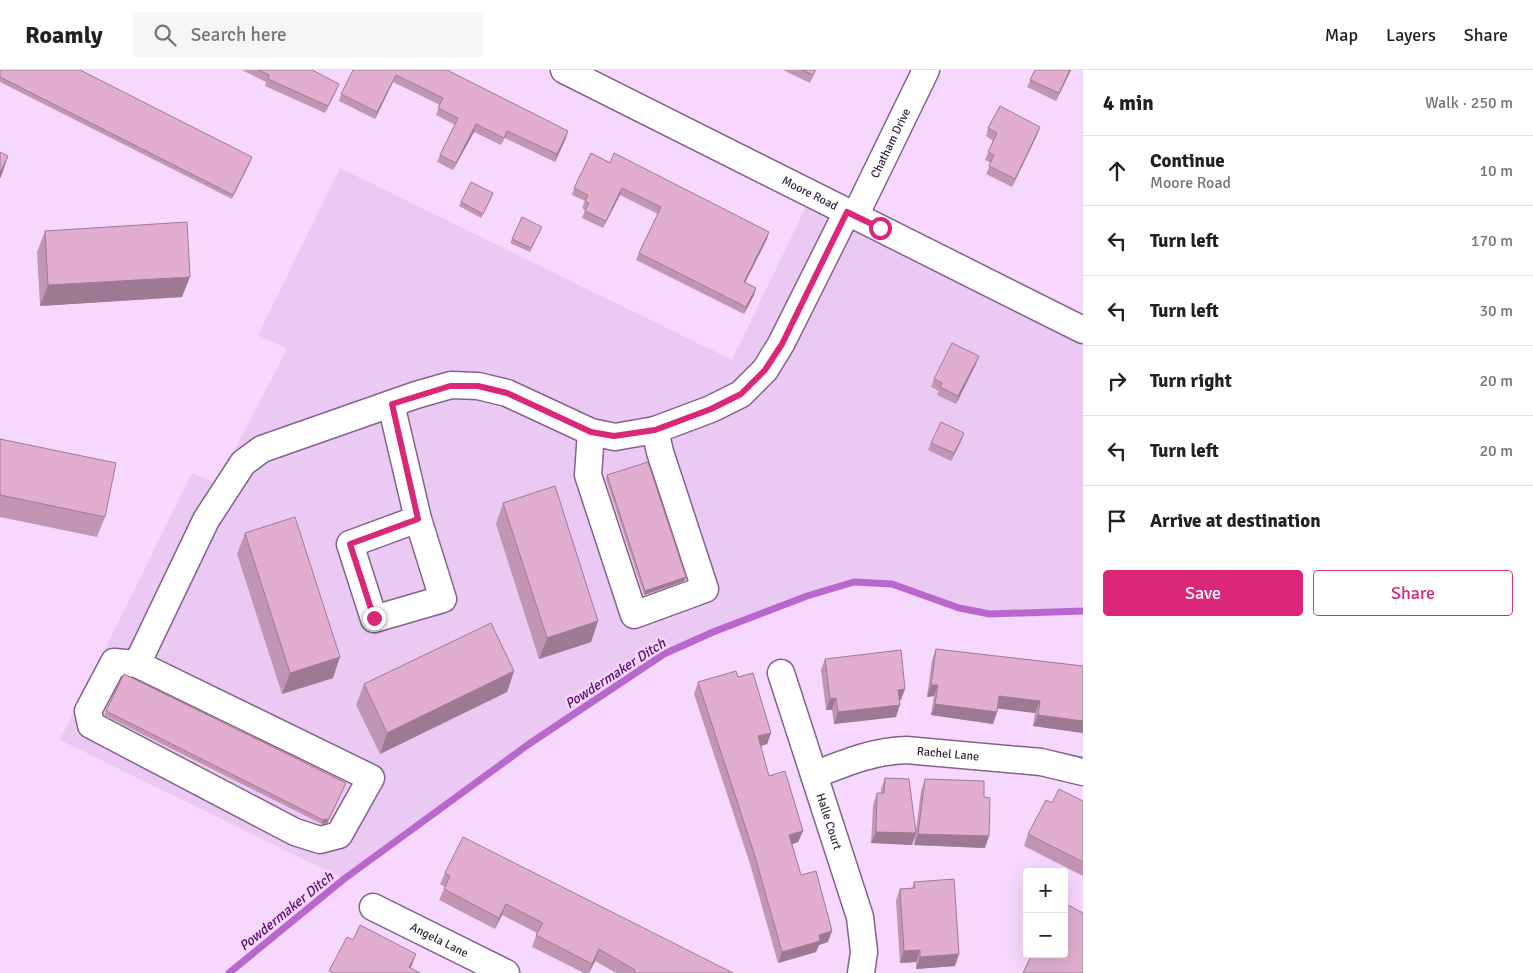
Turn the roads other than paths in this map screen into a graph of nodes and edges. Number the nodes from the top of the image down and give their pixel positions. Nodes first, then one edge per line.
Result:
1 (564, 70) edge
2 (926, 70) edge
3 (851, 214) junction
4 (1083, 330) edge
5 (392, 404) junction
6 (655, 430) junction
7 (591, 432) junction
8 (418, 519) dead end
9 (137, 664) junction
10 (781, 673) dead end
11 (1083, 772) edge
12 (814, 775) junction
13 (373, 907) dead end
14 (506, 973) edge
15 (861, 973) edge

1 - 3 street, Moore Road
2 - 3 street, Chatham Drive
3 - 4 street, Moore Road
3 - 6 street, Chatham Drive
5 - 7 street, Chatham Drive
5 - 8 street
5 - 9 street, Chatham Drive
6 - 7 street, Chatham Drive
6 - 7 street
9 - 9 street
10 - 12 street, Halle Court
11 - 12 street, Rachel Lane
12 - 15 street, Halle Court
13 - 14 street, Angela Lane

